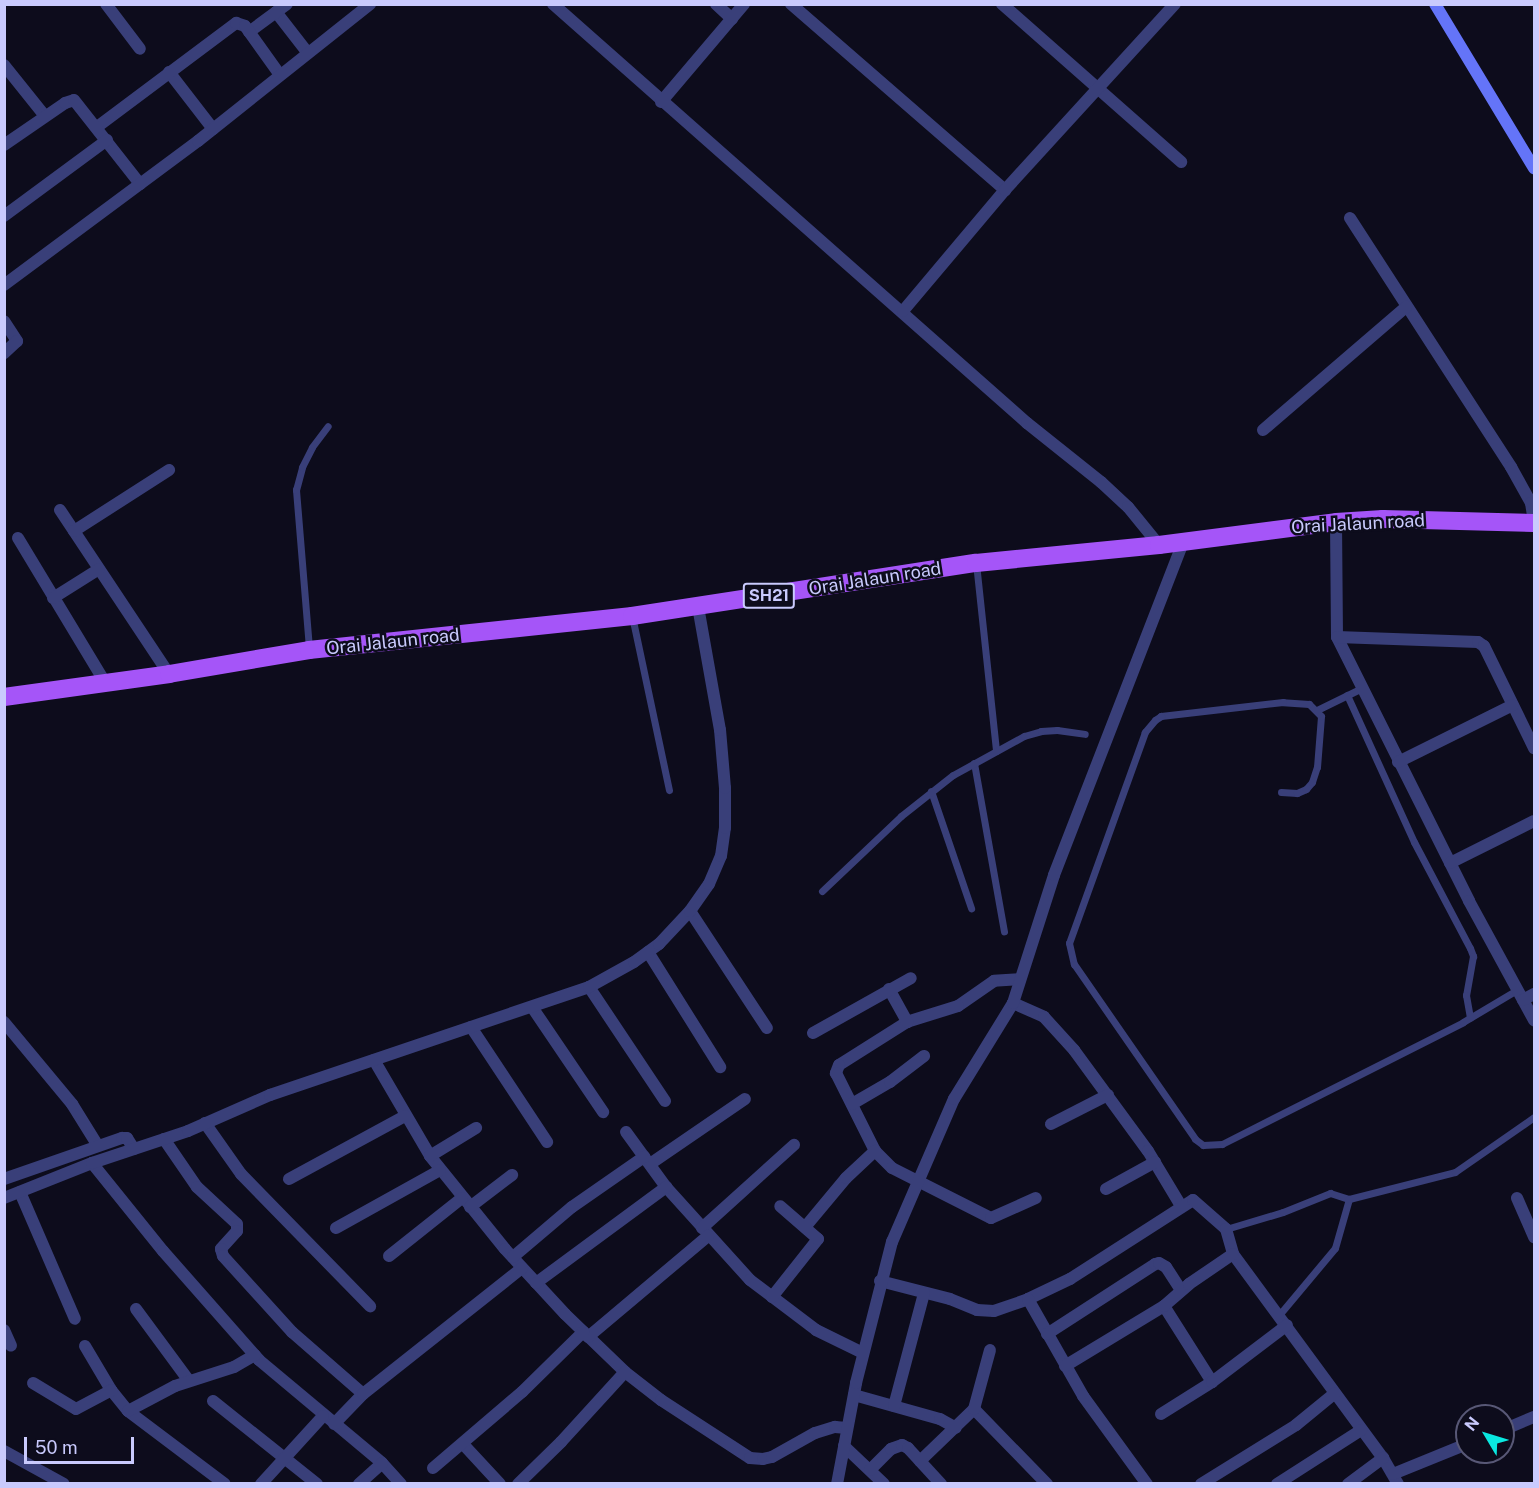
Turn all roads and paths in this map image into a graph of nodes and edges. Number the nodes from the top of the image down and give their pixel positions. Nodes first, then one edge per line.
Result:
1 (105, 4) edge
2 (287, 4) edge
3 (348, 4) edge
4 (370, 4) edge
5 (553, 4) edge
6 (716, 4) edge
7 (744, 4) edge
8 (791, 4) edge
9 (1002, 4) edge
10 (1175, 4) edge
11 (1436, 4) edge
12 (276, 12) junction
13 (356, 15) junction
14 (732, 19) junction
15 (249, 32) junction
16 (140, 49) dead end
17 (307, 52) junction
18 (4, 65) edge
19 (169, 72) junction
20 (280, 75) junction
21 (1097, 88) junction
22 (661, 102) junction
23 (45, 116) junction
24 (97, 128) junction
25 (213, 129) junction
26 (107, 140) junction
27 (4, 145) edge
28 (1533, 161) edge
29 (1181, 162) dead end
30 (140, 184) junction
31 (1005, 190) junction
32 (4, 216) edge
33 (1350, 218) dead end
34 (4, 285) edge
35 (1406, 306) junction
36 (903, 311) junction
37 (4, 321) edge
38 (4, 353) edge
39 (328, 426) dead end
40 (1263, 430) dead end
41 (169, 470) dead end
42 (60, 510) dead end
43 (1336, 522) junction
44 (1534, 522) edge
45 (74, 531) junction
46 (18, 538) dead end
47 (1184, 540) junction
48 (1159, 545) junction
49 (976, 563) junction
50 (99, 570) junction
51 (53, 598) junction
52 (698, 607) junction
53 (632, 616) junction
54 (1337, 637) junction
55 (309, 650) junction
56 (169, 674) junction
57 (106, 684) junction
58 (1362, 688) junction
59 (1347, 695) junction
60 (4, 697) edge
61 (1513, 705) junction
62 (1317, 710) junction
63 (1085, 734) dead end
64 (1534, 748) edge
65 (996, 751) junction
66 (1398, 762) junction
67 (974, 763) junction
68 (669, 790) dead end
69 (931, 791) junction
70 (1281, 792) dead end
71 (1534, 821) edge
72 (1450, 863) junction
73 (822, 891) dead end
74 (971, 908) dead end
75 (690, 911) junction
76 (1004, 931) dead end
77 (648, 952) junction
78 (911, 978) dead end
79 (1020, 979) junction
80 (589, 987) junction
81 (889, 989) junction
82 (1534, 994) edge
83 (1520, 995) junction
84 (1013, 1003) junction
85 (532, 1007) junction
86 (1470, 1018) junction
87 (1534, 1020) edge
88 (4, 1022) edge
89 (907, 1022) junction
90 (471, 1028) junction
91 (767, 1028) dead end
92 (813, 1033) dead end
93 (924, 1056) dead end
94 (374, 1060) junction
95 (720, 1067) dead end
96 (1108, 1095) junction
97 (745, 1099) dead end
98 (665, 1101) dead end
99 (852, 1104) junction
100 (603, 1112) dead end
101 (405, 1116) junction
102 (1534, 1117) edge
103 (205, 1123) junction
104 (1051, 1124) dead end
105 (476, 1128) dead end
106 (626, 1132) dead end
107 (164, 1139) junction
108 (547, 1142) dead end
109 (131, 1143) junction
110 (794, 1145) dead end
111 (98, 1146) junction
112 (875, 1151) junction
113 (430, 1156) junction
114 (647, 1161) junction
115 (1155, 1162) junction
116 (92, 1163) junction
117 (440, 1170) junction
118 (512, 1175) dead end
119 (4, 1179) edge
120 (289, 1179) dead end
121 (917, 1181) junction
122 (666, 1187) junction
123 (1106, 1189) dead end
124 (20, 1192) junction
125 (4, 1198) edge
126 (1035, 1198) dead end
127 (1517, 1198) dead end
128 (1349, 1199) junction
129 (466, 1203) junction
130 (780, 1206) dead end
131 (1181, 1206) junction
132 (806, 1226) junction
133 (336, 1228) dead end
134 (1226, 1229) junction
135 (705, 1232) junction
136 (1534, 1237) edge
137 (1233, 1254) junction
138 (390, 1256) dead end
139 (513, 1257) junction
140 (522, 1268) junction
141 (880, 1281) junction
142 (536, 1283) junction
143 (1181, 1290) junction
144 (924, 1293) junction
145 (772, 1298) junction
146 (1028, 1299) junction
147 (370, 1305) dead end
148 (1164, 1306) junction
149 (136, 1309) dead end
150 (75, 1319) dead end
151 (1283, 1320) junction
152 (4, 1330) edge
153 (586, 1334) junction
154 (1047, 1334) junction
155 (11, 1346) dead end
156 (86, 1346) dead end
157 (990, 1350) dead end
158 (863, 1353) junction
159 (255, 1355) junction
160 (1065, 1366) junction
161 (625, 1372) junction
162 (189, 1381) junction
163 (1212, 1382) junction
164 (33, 1383) dead end
165 (111, 1390) junction
166 (1335, 1393) junction
167 (363, 1394) junction
168 (854, 1395) junction
169 (213, 1401) dead end
170 (894, 1406) junction
171 (974, 1409) junction
172 (128, 1411) junction
173 (1161, 1414) dead end
174 (323, 1416) junction
175 (1534, 1417) edge
176 (334, 1424) junction
177 (1515, 1425) edge
178 (847, 1428) junction
179 (956, 1428) junction
180 (1361, 1430) junction
181 (463, 1444) junction
182 (844, 1446) junction
183 (1455, 1450) edge
184 (4, 1451) edge
185 (284, 1457) junction
186 (1383, 1458) junction
187 (920, 1461) junction
188 (382, 1463) junction
189 (433, 1468) dead end
190 (870, 1470) junction
191 (1396, 1479) edge
192 (64, 1484) edge
193 (225, 1484) edge
194 (261, 1484) edge
195 (317, 1484) edge
196 (359, 1484) edge
197 (401, 1484) edge
198 (500, 1484) edge
199 (518, 1484) edge
200 (837, 1484) edge
201 (884, 1484) edge
202 (941, 1484) edge
203 (1047, 1484) edge
204 (1147, 1484) edge
205 (1201, 1484) edge
206 (1277, 1484) edge
207 (1348, 1484) edge

1 - 16 street
2 - 12 street
3 - 13 street
4 - 13 street
5 - 22 street
6 - 14 street
7 - 14 street
8 - 31 street
9 - 21 street
10 - 21 street
11 - 28 street
12 - 15 street
12 - 17 street
13 - 17 street
14 - 22 street
15 - 19 street
15 - 20 street
17 - 20 street
18 - 23 street
19 - 24 street
19 - 25 street
20 - 25 street
21 - 29 street
21 - 31 street
22 - 36 street
23 - 24 street
23 - 27 street
24 - 26 street
25 - 30 street
26 - 30 street
26 - 32 street
30 - 34 street
31 - 36 street
33 - 35 street
35 - 40 street
35 - 44 street
36 - 48 street
37 - 38 street
39 - 55 lane
41 - 45 street
42 - 45 street
43 - 44 main road, Orai Jalaun road / SH21
43 - 47 main road, Orai Jalaun road / SH21
43 - 54 street
45 - 50 street
46 - 51 street
47 - 48 main road, Orai Jalaun road / SH21
47 - 79 street
48 - 49 main road, Orai Jalaun road / SH21
49 - 52 main road, Orai Jalaun road / SH21
49 - 65 lane
50 - 51 street
50 - 56 street
51 - 57 street
52 - 53 main road, Orai Jalaun road / SH21
52 - 75 street
53 - 55 main road, Orai Jalaun road / SH21
53 - 68 lane
54 - 58 street
54 - 61 street
55 - 56 main road, Orai Jalaun road / SH21
56 - 57 main road, Orai Jalaun road / SH21
57 - 60 main road, Orai Jalaun road / SH21
58 - 59 lane
58 - 66 street
59 - 62 lane
59 - 86 lane
61 - 64 street
61 - 66 street
62 - 70 lane
62 - 86 lane
63 - 65 lane
65 - 67 lane
66 - 72 street
67 - 69 lane
67 - 76 lane
69 - 73 lane
69 - 74 lane
71 - 72 street
72 - 83 street
75 - 77 street
75 - 91 street
77 - 80 street
77 - 95 street
78 - 81 street
79 - 84 street
79 - 89 street
80 - 85 street
80 - 98 street
81 - 89 street
81 - 92 street
82 - 83 street
83 - 86 lane
83 - 87 street
84 - 96 street
84 - 121 street
85 - 90 street
85 - 100 street
88 - 111 street
89 - 99 street
90 - 94 street
90 - 108 street
93 - 99 street
94 - 101 street
94 - 103 street
96 - 104 street
96 - 115 street
97 - 114 street
99 - 112 street
101 - 113 street
101 - 120 street
102 - 128 lane
103 - 107 street
103 - 147 street
105 - 113 street
106 - 114 street
107 - 109 street
107 - 167 street
109 - 111 street
109 - 116 street
110 - 135 street
111 - 119 street
112 - 121 street
112 - 132 street
113 - 117 street
114 - 122 street
114 - 139 street
115 - 123 street
115 - 131 street
116 - 124 street
116 - 159 street
117 - 129 street
117 - 133 street
118 - 129 street
121 - 126 street
121 - 141 street
122 - 135 street
122 - 142 street
124 - 125 street
124 - 150 street
127 - 136 street
128 - 134 lane
128 - 151 lane
129 - 138 street
129 - 139 street
130 - 132 street
131 - 134 street
131 - 146 street
132 - 145 street
134 - 137 street
135 - 145 street
135 - 153 street
137 - 143 street
137 - 151 street
139 - 140 street
140 - 142 street
140 - 167 street
141 - 144 street
141 - 158 street
142 - 153 street
143 - 148 street
143 - 154 street
144 - 146 street
144 - 170 street
145 - 158 street
146 - 154 street
148 - 160 street
148 - 163 street
149 - 162 street
151 - 163 street
151 - 166 street
152 - 155 street
153 - 161 street
153 - 181 street
154 - 160 street
156 - 165 street
157 - 171 street
158 - 168 street
159 - 162 street
159 - 174 street
160 - 204 street
161 - 178 street
161 - 199 street
162 - 172 street
163 - 173 street
164 - 165 street
165 - 172 street
166 - 180 street
166 - 205 street
167 - 176 street
168 - 170 street
168 - 178 street
169 - 185 street
170 - 179 street
171 - 179 street
171 - 203 street
172 - 193 street
174 - 176 street
174 - 185 street
175 - 177 street
176 - 188 street
178 - 182 street
179 - 187 street
180 - 186 street
180 - 206 street
181 - 189 street
181 - 198 street
182 - 190 street
182 - 200 street
183 - 191 street
184 - 192 street
185 - 194 street
185 - 195 street
186 - 191 street
186 - 207 street
187 - 190 street
187 - 202 street
188 - 196 street
188 - 197 street
190 - 201 street

